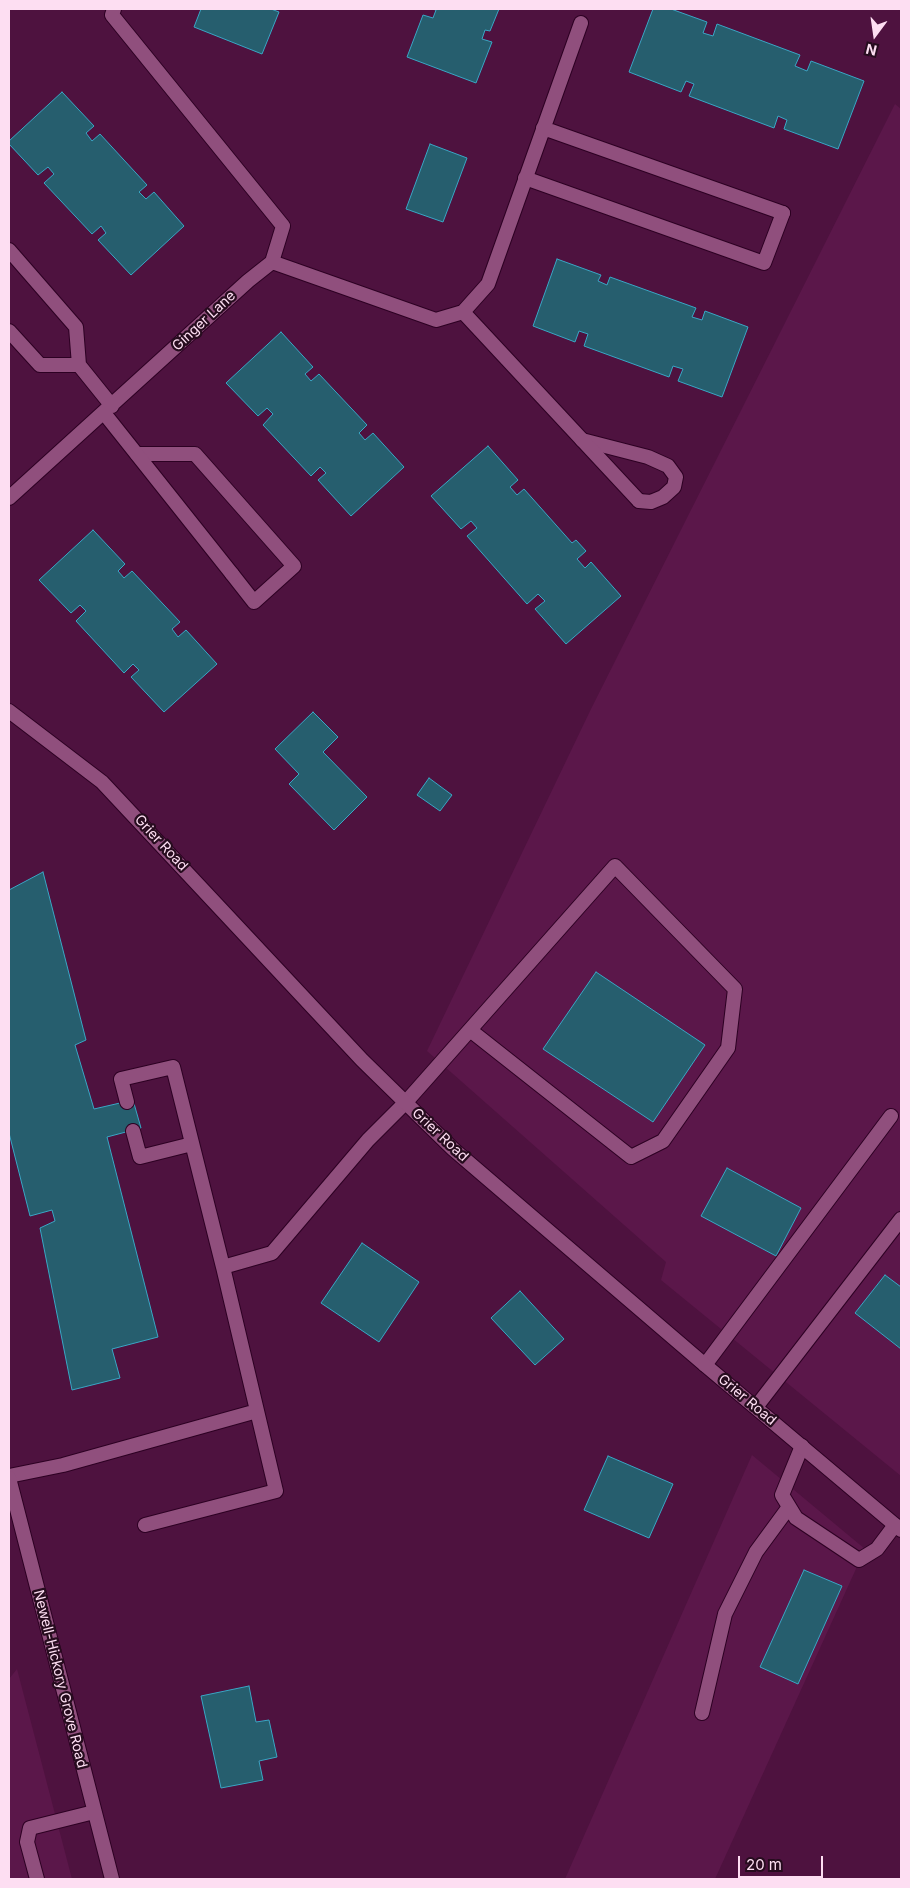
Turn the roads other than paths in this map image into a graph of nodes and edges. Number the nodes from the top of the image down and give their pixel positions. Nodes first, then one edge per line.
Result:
1 (111, 11) edge
2 (581, 23) dead end
3 (543, 128) junction
4 (526, 178) junction
5 (9, 250) edge
6 (272, 262) junction
7 (463, 312) junction
8 (9, 331) edge
9 (79, 365) junction
10 (108, 409) junction
11 (582, 440) junction
12 (136, 454) junction
13 (9, 498) edge
14 (9, 711) edge
15 (470, 1030) junction
16 (127, 1102) dead end
17 (406, 1102) junction
18 (891, 1116) dead end
19 (133, 1131) dead end
20 (192, 1144) junction
21 (901, 1219) edge
22 (223, 1267) junction
23 (705, 1365) junction
24 (756, 1407) junction
25 (257, 1411) junction
26 (802, 1446) junction
27 (9, 1477) edge
28 (789, 1507) junction
29 (145, 1525) dead end
30 (898, 1527) edge
31 (702, 1713) dead end
32 (94, 1812) junction
33 (37, 1879) edge
34 (112, 1879) edge

1 - 6 street
2 - 3 street
3 - 4 street
3 - 4 street
4 - 7 street
5 - 9 street
6 - 7 street
6 - 10 street, Ginger Lane
7 - 11 street
8 - 9 street
9 - 10 street
10 - 12 street
10 - 13 street, Ginger Lane
11 - 11 street
12 - 12 street
14 - 17 street, Grier Road
15 - 15 street
15 - 17 street
16 - 20 street
17 - 22 street
17 - 23 street, Grier Road
18 - 23 street
19 - 20 street
20 - 22 street
21 - 24 street
22 - 25 street
23 - 24 street, Grier Road
24 - 26 street, Grier Road
25 - 27 street
25 - 29 street
26 - 28 street
26 - 30 street, Grier Road
27 - 32 street, Newell-Hickory Grove Road
28 - 30 street
28 - 31 street
32 - 33 street
32 - 34 street, Newell-Hickory Grove Road

